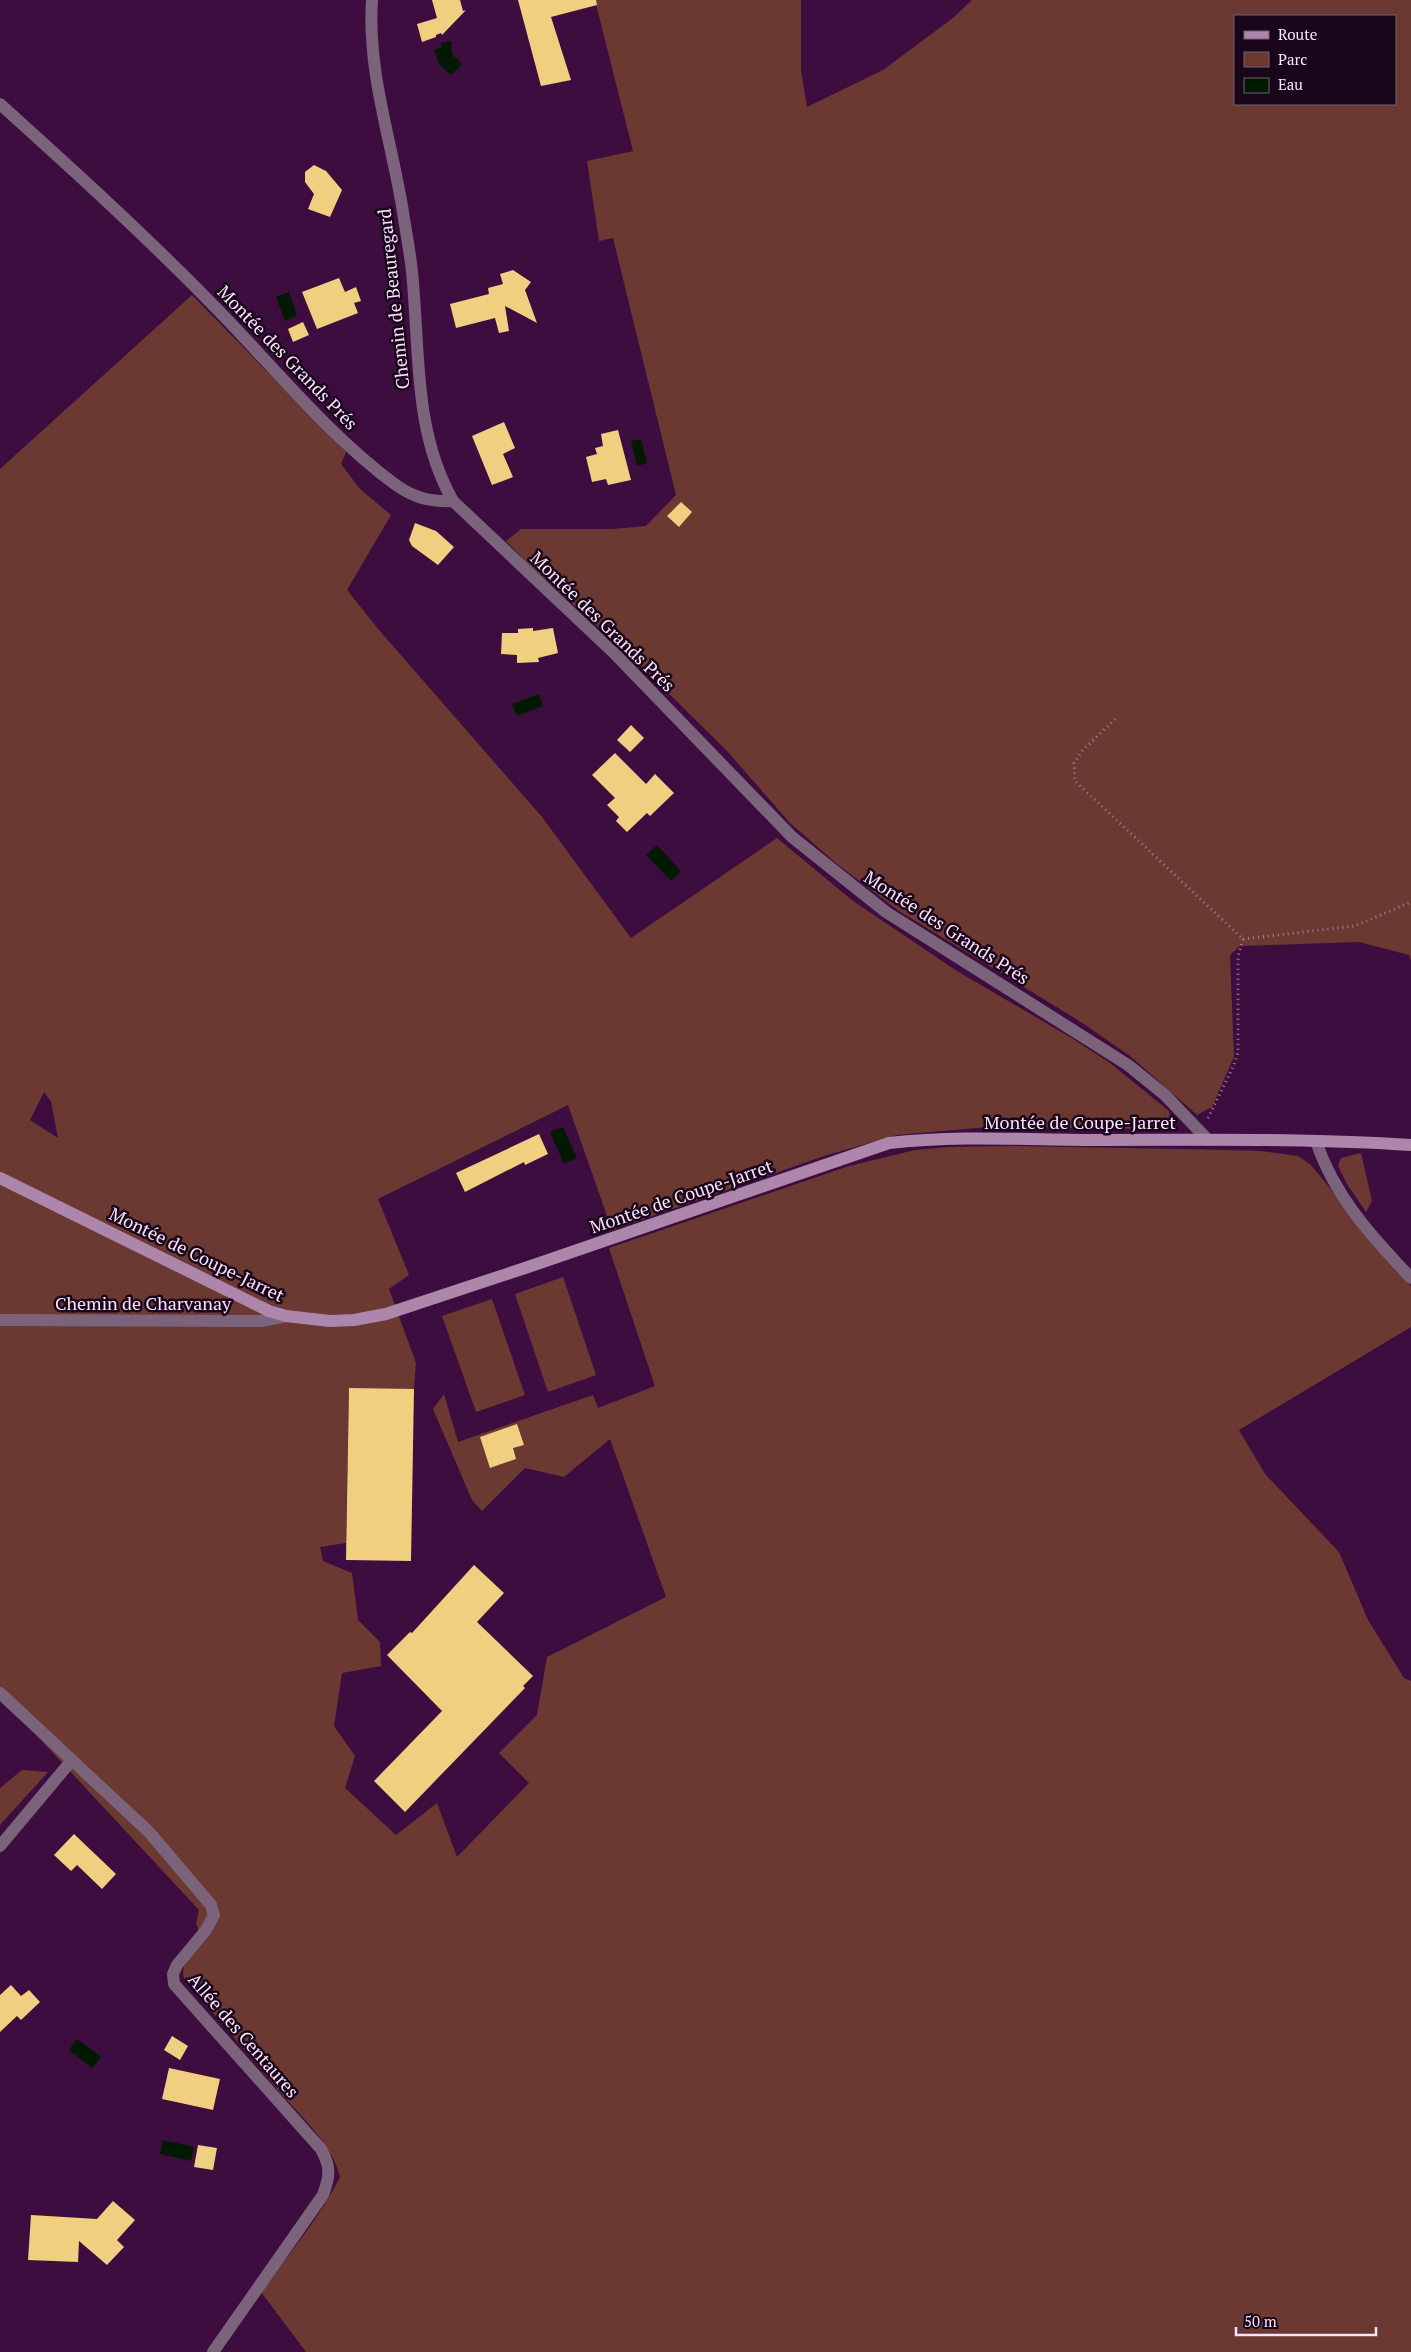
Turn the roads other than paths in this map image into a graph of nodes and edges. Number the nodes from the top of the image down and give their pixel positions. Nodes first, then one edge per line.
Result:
1 (372, 0) edge
2 (0, 104) edge
3 (453, 501) junction
4 (1205, 1137) junction
5 (1316, 1142) junction
6 (1411, 1145) edge
7 (0, 1178) edge
8 (1411, 1278) edge
9 (286, 1316) junction
10 (0, 1320) edge
11 (0, 1693) edge
12 (72, 1760) junction
13 (0, 1846) edge
14 (213, 2352) edge

1 - 3 street, Chemin de Beauregard
2 - 3 street, Montée des Grands Prés
3 - 4 street, Montée des Grands Prés
4 - 5 main road, Montée de Coupe-Jarret
4 - 9 main road, Montée de Coupe-Jarret
5 - 6 main road, Montée de Coupe-Jarret
5 - 8 street
7 - 9 main road, Montée de Coupe-Jarret
9 - 10 street, Chemin de Charvanay
11 - 12 street, Allée des Centaures
12 - 13 street
12 - 14 street, Allée des Centaures

